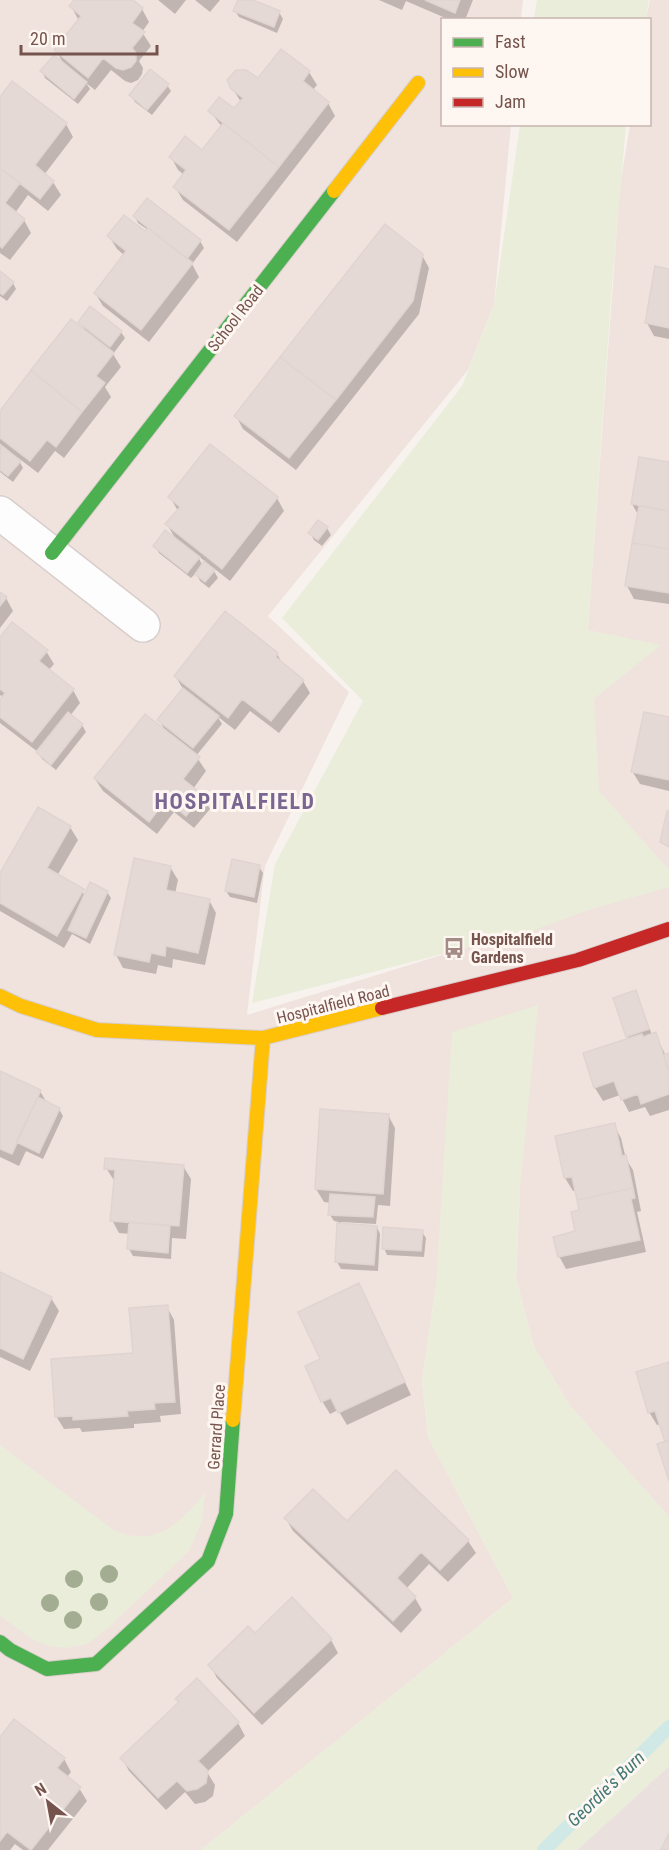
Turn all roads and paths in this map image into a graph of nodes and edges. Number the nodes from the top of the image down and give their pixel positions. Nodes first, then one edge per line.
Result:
1 (418, 82) dead end
2 (0, 513) edge
3 (52, 553) junction
4 (143, 625) dead end
5 (669, 929) edge
6 (0, 996) edge
7 (263, 1038) junction
8 (0, 1642) edge

1 - 3 street, School Road
2 - 3 street
3 - 4 street
5 - 7 street, Hospitalfield Road
6 - 7 street, Hospitalfield Road
7 - 8 street, Gerrard Place

